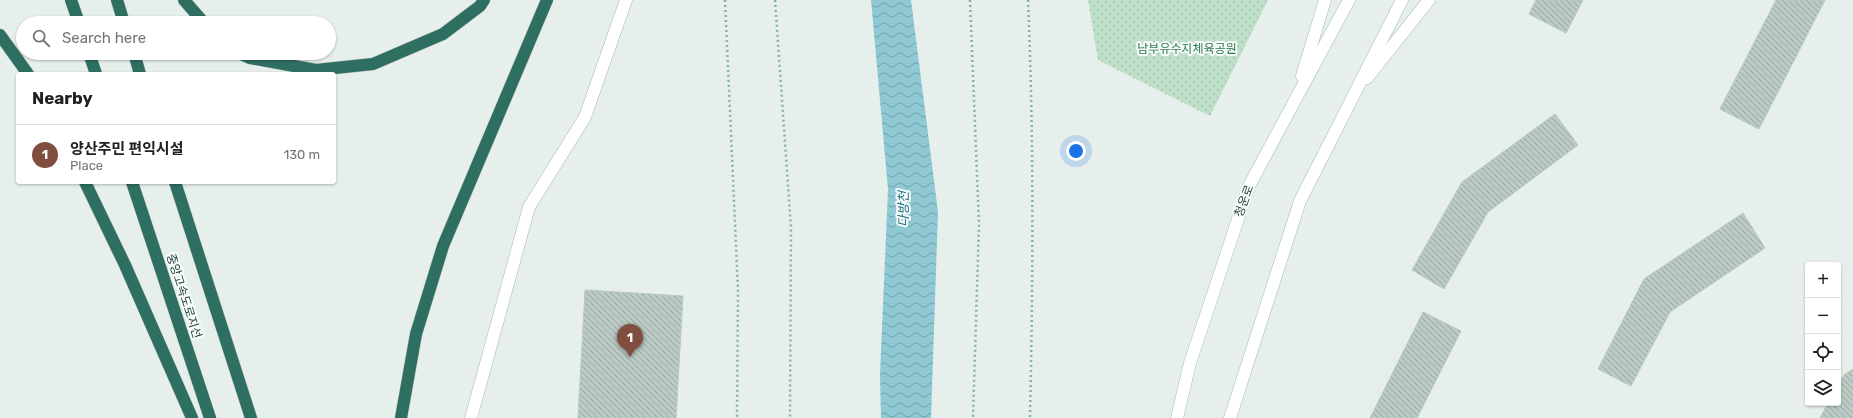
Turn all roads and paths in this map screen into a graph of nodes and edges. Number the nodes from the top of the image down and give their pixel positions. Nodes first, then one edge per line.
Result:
1 (71, 0) edge
2 (116, 0) edge
3 (184, 0) edge
4 (484, 0) edge
5 (547, 0) edge
6 (626, 0) edge
7 (725, 0) edge
8 (775, 0) edge
9 (970, 0) edge
10 (1028, 0) edge
11 (1325, 0) edge
12 (1349, 0) edge
13 (1402, 0) edge
14 (1429, 0) edge
15 (77, 16) edge
16 (122, 16) edge
17 (198, 16) edge
18 (0, 35) edge
19 (16, 57) edge
20 (18, 60) edge
21 (91, 60) edge
22 (136, 60) edge
23 (261, 60) edge
24 (27, 72) edge
25 (95, 72) edge
26 (139, 72) edge
27 (1296, 99) junction
28 (1349, 101) junction
29 (86, 184) edge
30 (133, 184) edge
31 (176, 184) edge
32 (192, 418) edge
33 (210, 418) edge
34 (251, 418) edge
35 (401, 418) edge
36 (471, 418) edge
37 (737, 418) edge
38 (790, 418) edge
39 (973, 418) edge
40 (1030, 418) edge
41 (1177, 418) edge
42 (1230, 418) edge

1 - 15 highway
2 - 16 highway
3 - 17 highway
4 - 23 highway
5 - 35 highway
6 - 36 main road
7 - 37 path
8 - 38 path
9 - 39 path
10 - 40 path
11 - 27 main road
12 - 27 main road, 청운로
13 - 28 main road
14 - 28 main road
18 - 19 highway
20 - 24 highway
21 - 25 highway
22 - 26 highway
27 - 41 main road, 청운로
28 - 42 main road
29 - 32 highway
30 - 33 highway, 중앙고속도로지선
31 - 34 highway

